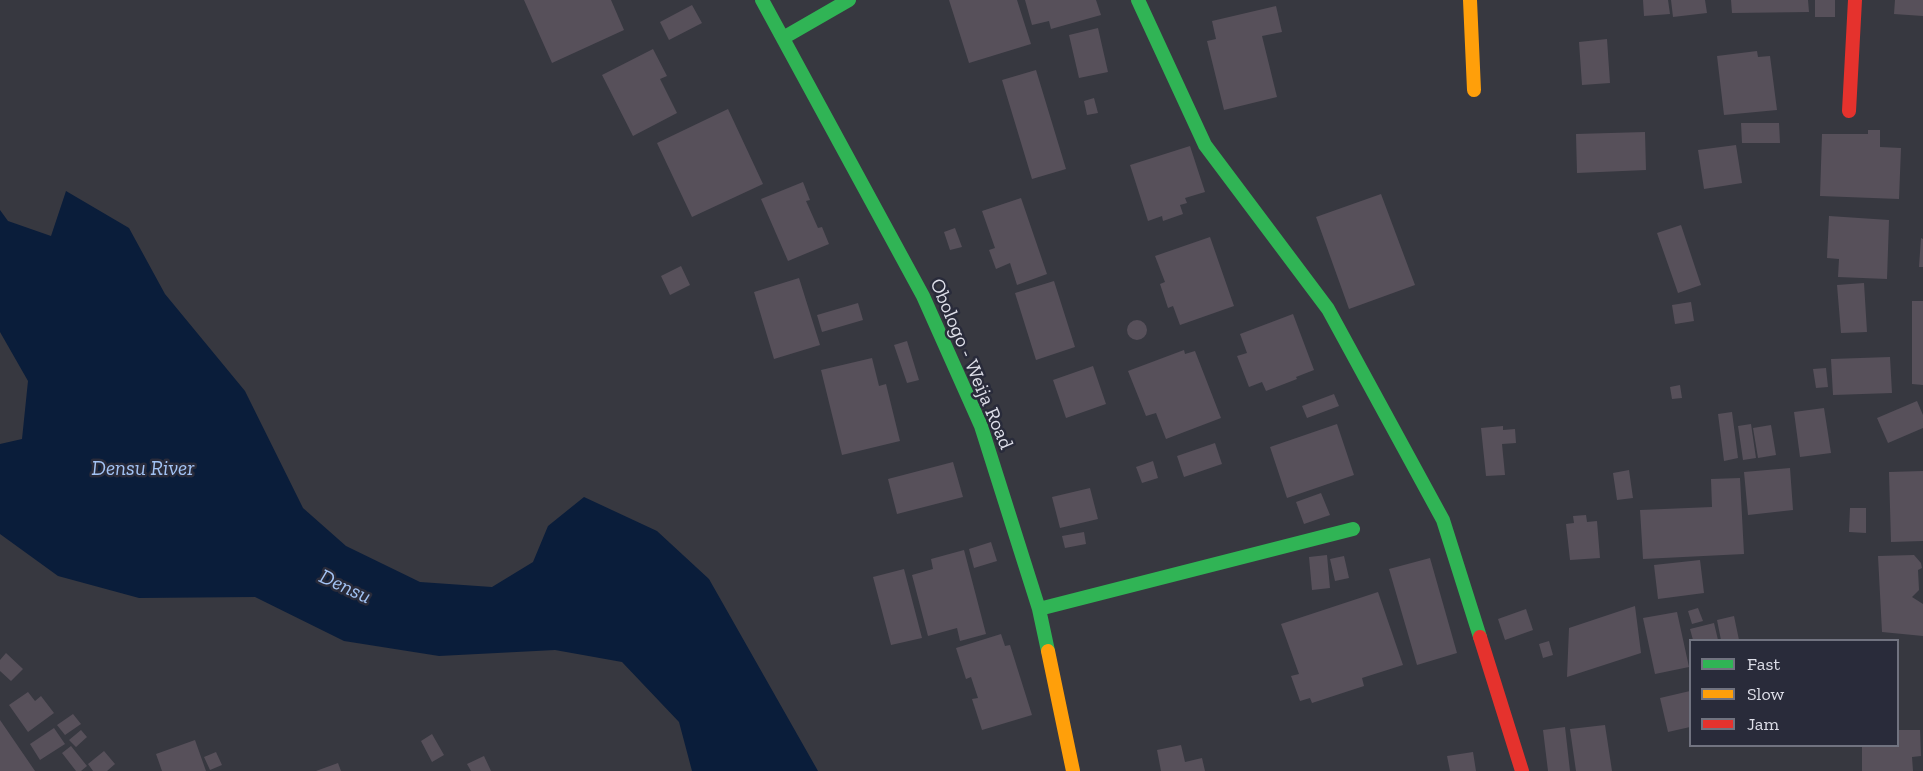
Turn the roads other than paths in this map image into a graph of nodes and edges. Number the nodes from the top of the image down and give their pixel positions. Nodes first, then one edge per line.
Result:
1 (762, 0) edge
2 (849, 0) edge
3 (1138, 0) edge
4 (1470, 0) edge
5 (1856, 0) edge
6 (783, 38) junction
7 (1474, 90) dead end
8 (1849, 111) dead end
9 (1353, 529) dead end
10 (1039, 609) junction
11 (1073, 771) edge
12 (1522, 771) edge

1 - 6 street, Obologo - Weija Road
2 - 6 street
3 - 12 street
4 - 7 street
5 - 8 street
6 - 10 street, Obologo - Weija Road
9 - 10 street
10 - 11 street, Obologo - Weija Road

